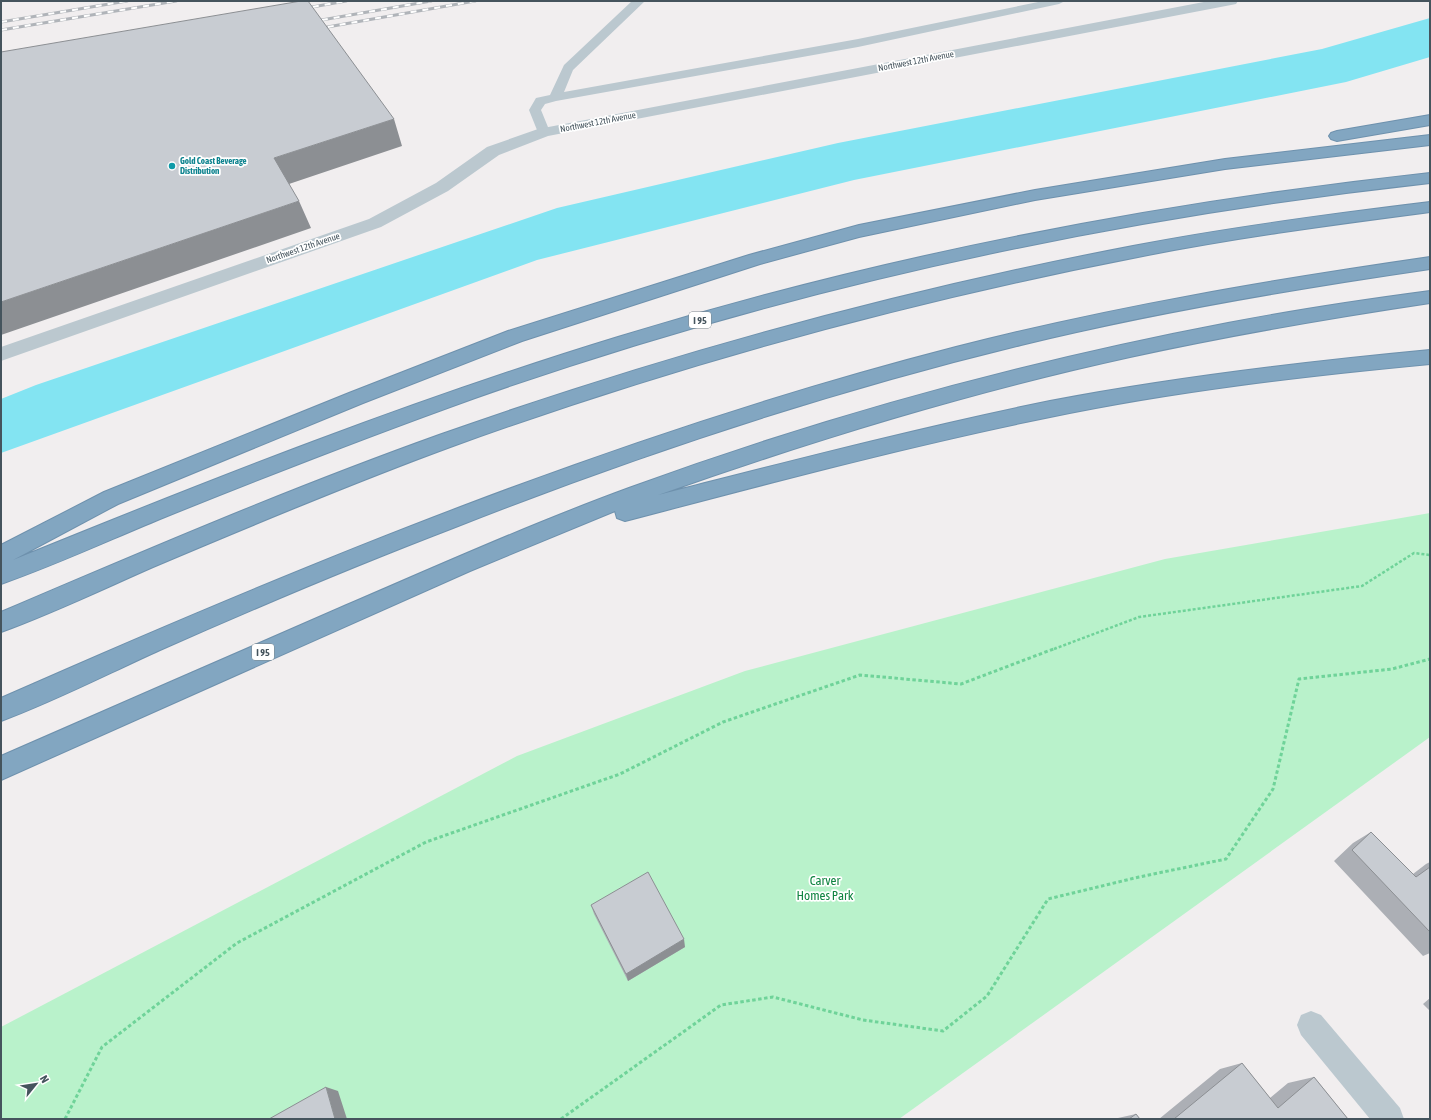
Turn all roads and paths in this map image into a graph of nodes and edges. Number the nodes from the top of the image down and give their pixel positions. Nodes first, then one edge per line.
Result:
1 (640, 1) edge
2 (1059, 1) edge
3 (1231, 1) edge
4 (555, 96) junction
5 (1430, 120) edge
6 (544, 132) junction
7 (1430, 140) edge
8 (1430, 178) edge
9 (1083, 187) junction
10 (1430, 207) edge
11 (1430, 263) edge
12 (1430, 297) edge
13 (1, 354) edge
14 (1430, 357) edge
15 (524, 537) junction
16 (1430, 555) edge
17 (1, 556) edge
18 (1, 575) edge
19 (1, 622) edge
20 (1430, 659) edge
21 (1, 710) edge
22 (1, 768) edge
23 (1311, 1025) dead end
24 (65, 1119) edge
25 (561, 1119) edge
26 (1389, 1119) edge

1 - 4 lane
2 - 4 lane
3 - 6 street, Northwest 12th Avenue
4 - 6 lane
5 - 9 highway
6 - 13 street, Northwest 12th Avenue
7 - 9 highway
8 - 18 highway, I 95
9 - 17 highway
10 - 19 highway
11 - 21 highway
12 - 15 highway, I 95
14 - 15 highway
15 - 22 highway, I 95
16 - 24 path
20 - 25 path
23 - 26 street

